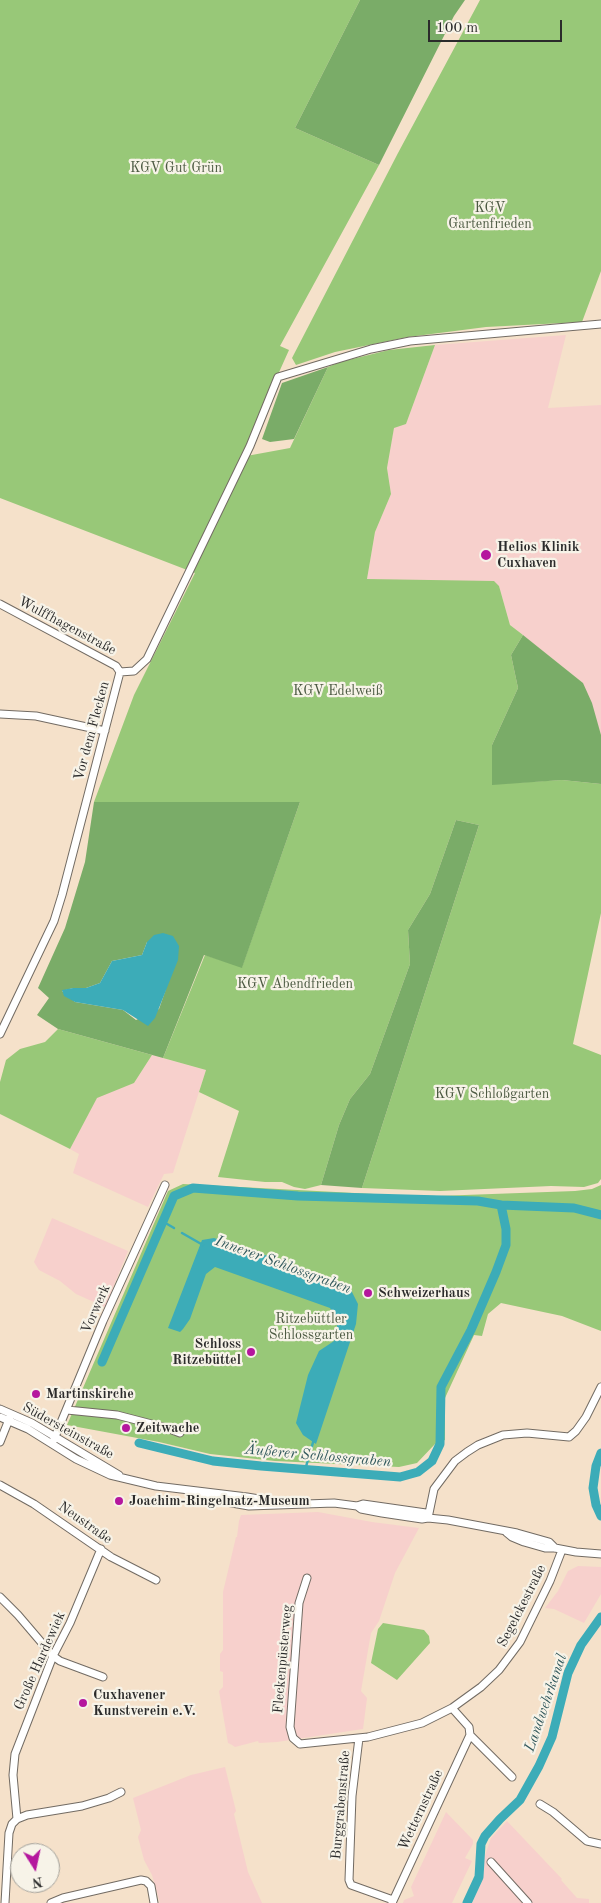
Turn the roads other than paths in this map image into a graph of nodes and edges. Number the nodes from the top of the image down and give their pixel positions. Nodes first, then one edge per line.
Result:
1 (601, 324) edge
2 (0, 604) edge
3 (120, 672) junction
4 (0, 714) edge
5 (105, 731) junction
6 (0, 1034) edge
7 (165, 1185) dead end
8 (601, 1387) edge
9 (0, 1409) edge
10 (67, 1410) junction
11 (0, 1417) edge
12 (10, 1417) junction
13 (180, 1432) dead end
14 (54, 1441) junction
15 (0, 1442) edge
16 (0, 1485) edge
17 (428, 1518) junction
18 (101, 1549) junction
19 (559, 1549) junction
20 (601, 1554) edge
21 (307, 1578) dead end
22 (156, 1580) dead end
23 (0, 1597) edge
24 (53, 1656) junction
25 (103, 1677) dead end
26 (452, 1708) junction
27 (470, 1735) junction
28 (359, 1738) junction
29 (295, 1742) joint
30 (512, 1777) dead end
31 (121, 1792) dead end
32 (540, 1804) dead end
33 (17, 1819) junction
34 (601, 1844) edge
35 (490, 1862) dead end
36 (393, 1900) edge
37 (5, 1903) edge
38 (51, 1903) edge
39 (154, 1903) edge
40 (528, 1903) edge

1 - 3 street, Vor dem Flecken
2 - 3 street, Wulffhagenstraße
3 - 5 street, Vor dem Flecken
4 - 5 street
5 - 6 street, Vor dem Flecken
7 - 10 street, Vorwerk
8 - 17 street
9 - 12 street, Südersteinstraße
10 - 13 street
10 - 14 street, Vorwerk
11 - 12 street, Südersteinstraße
12 - 14 street, Südersteinstraße
12 - 15 street
14 - 17 street, Südersteinstraße
16 - 18 street, Neustraße
17 - 19 street, Südersteinstraße
18 - 22 street, Neustraße
18 - 24 street, Große Hardewiek
19 - 20 street, Südersteinstraße
19 - 26 street, Segelckestraße
21 - 29 street, Fleckenpüsterweg
23 - 24 street
24 - 25 street
24 - 33 street, Große Hardewiek
26 - 27 street
26 - 28 street, Segelckestraße
27 - 30 street
27 - 36 street, Wetternstraße
28 - 29 street, Segelckestraße
28 - 36 street, Burggrabenstraße
31 - 33 street
32 - 34 street
33 - 37 street, Große Hardewiek
35 - 40 street
38 - 39 street

